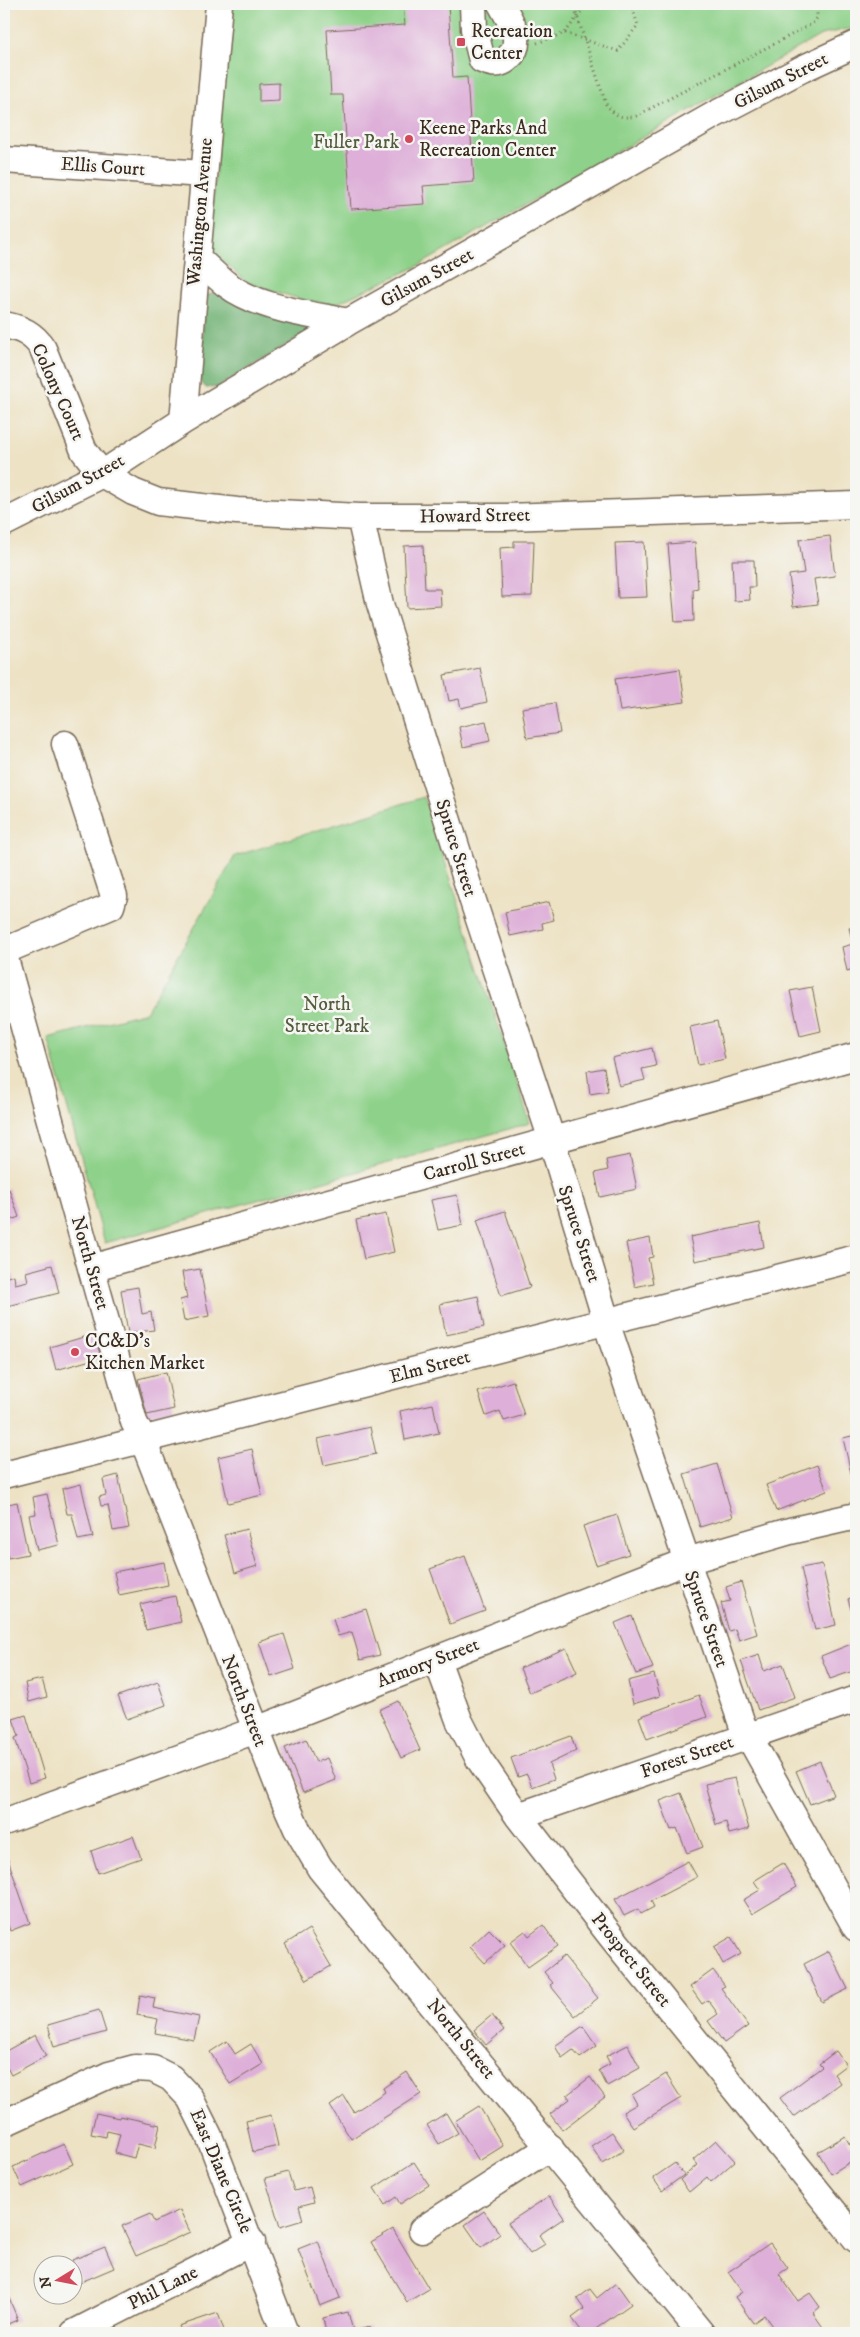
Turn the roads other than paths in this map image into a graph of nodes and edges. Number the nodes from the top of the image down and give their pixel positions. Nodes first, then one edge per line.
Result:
1 (219, 4) edge
2 (473, 4) edge
3 (501, 4) edge
4 (856, 44) edge
5 (4, 160) edge
6 (203, 174) junction
7 (197, 258) junction
8 (348, 322) junction
9 (4, 325) edge
10 (183, 420) junction
11 (102, 474) junction
12 (856, 505) edge
13 (360, 517) junction
14 (4, 523) edge
15 (65, 744) dead end
16 (4, 953) edge
17 (856, 1056) edge
18 (551, 1141) junction
19 (856, 1258) edge
20 (91, 1268) junction
21 (606, 1320) junction
22 (143, 1440) junction
23 (4, 1475) edge
24 (856, 1516) edge
25 (687, 1561) junction
26 (437, 1660) junction
27 (856, 1699) edge
28 (256, 1730) junction
29 (749, 1736) junction
30 (518, 1816) junction
31 (4, 1822) edge
32 (856, 1928) edge
33 (4, 2123) edge
34 (550, 2147) junction
35 (422, 2230) dead end
36 (856, 2239) edge
37 (252, 2242) junction
38 (74, 2333) edge
39 (285, 2333) edge
40 (701, 2333) edge

1 - 6 street, Washington Avenue
2 - 3 street
4 - 8 street, Gilsum Street
5 - 6 street, Ellis Court
6 - 7 street, Washington Avenue
7 - 8 street
7 - 10 street, Washington Avenue
8 - 10 street, Gilsum Street
9 - 11 street, Colony Court
10 - 11 street, Gilsum Street
11 - 13 street, Howard Street
11 - 14 street, Gilsum Street
12 - 13 street, Howard Street
13 - 18 street, Spruce Street
15 - 16 street
16 - 20 street, North Street
17 - 18 street, Carroll Street
18 - 20 street, Carroll Street
18 - 21 street, Spruce Street
19 - 21 street, Elm Street
20 - 22 street, North Street
21 - 22 street, Elm Street
21 - 25 street, Spruce Street
22 - 23 street, Elm Street
22 - 28 street, North Street
24 - 25 street, Armory Street
25 - 26 street, Armory Street
25 - 29 street, Spruce Street
26 - 28 street, Armory Street
26 - 30 street, Prospect Street
27 - 29 street, Forest Street
28 - 31 street, Armory Street
28 - 34 street, North Street
29 - 30 street, Forest Street
29 - 32 street, Spruce Street
30 - 36 street, Prospect Street
33 - 37 street, East Diane Circle
34 - 35 street
34 - 40 street, North Street
37 - 38 street, Phil Lane
37 - 39 street, East Diane Circle

